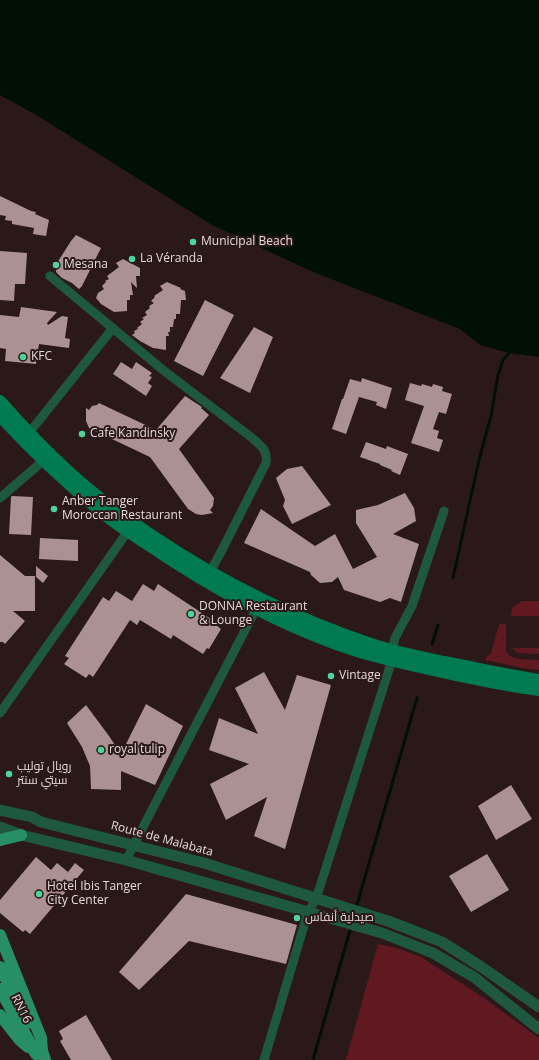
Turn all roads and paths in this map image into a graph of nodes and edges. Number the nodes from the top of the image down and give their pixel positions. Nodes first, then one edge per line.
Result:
1 (50, 276) dead end
2 (113, 328) junction
3 (0, 401) edge
4 (0, 416) edge
5 (29, 433) junction
6 (43, 461) junction
7 (0, 498) edge
8 (444, 511) dead end
9 (128, 531) junction
10 (210, 572) junction
11 (256, 609) junction
12 (397, 657) junction
13 (468, 673) junction
14 (539, 680) edge
15 (539, 690) edge
16 (0, 713) edge
17 (0, 810) edge
18 (0, 827) edge
19 (21, 835) junction
20 (0, 840) edge
21 (134, 845) junction
22 (126, 860) junction
23 (316, 899) junction
24 (308, 912) junction
25 (0, 935) edge
26 (0, 967) edge
27 (0, 989) edge
28 (539, 1007) edge
29 (0, 1015) edge
30 (539, 1029) edge
31 (41, 1056) edge
32 (264, 1060) edge

1 - 2 street
2 - 5 street
2 - 10 street
3 - 5 main road
4 - 6 main road
5 - 10 main road
6 - 7 street
6 - 9 main road
8 - 12 street
9 - 11 main road
9 - 16 street
10 - 12 main road
11 - 12 main road
11 - 21 street
12 - 13 main road
12 - 23 street
13 - 14 main road
13 - 15 main road
17 - 21 street, Route de Malabata
18 - 19 street
19 - 20 main road
19 - 22 street
21 - 22 street
21 - 23 street, Route de Malabata
22 - 24 street
23 - 24 street
23 - 28 street, Route de Malabata
24 - 30 street
24 - 32 street
25 - 31 main road, RN16
26 - 31 main road, RN16 / RN16
27 - 31 main road, RN16 / RN16
29 - 31 main road, RN16

